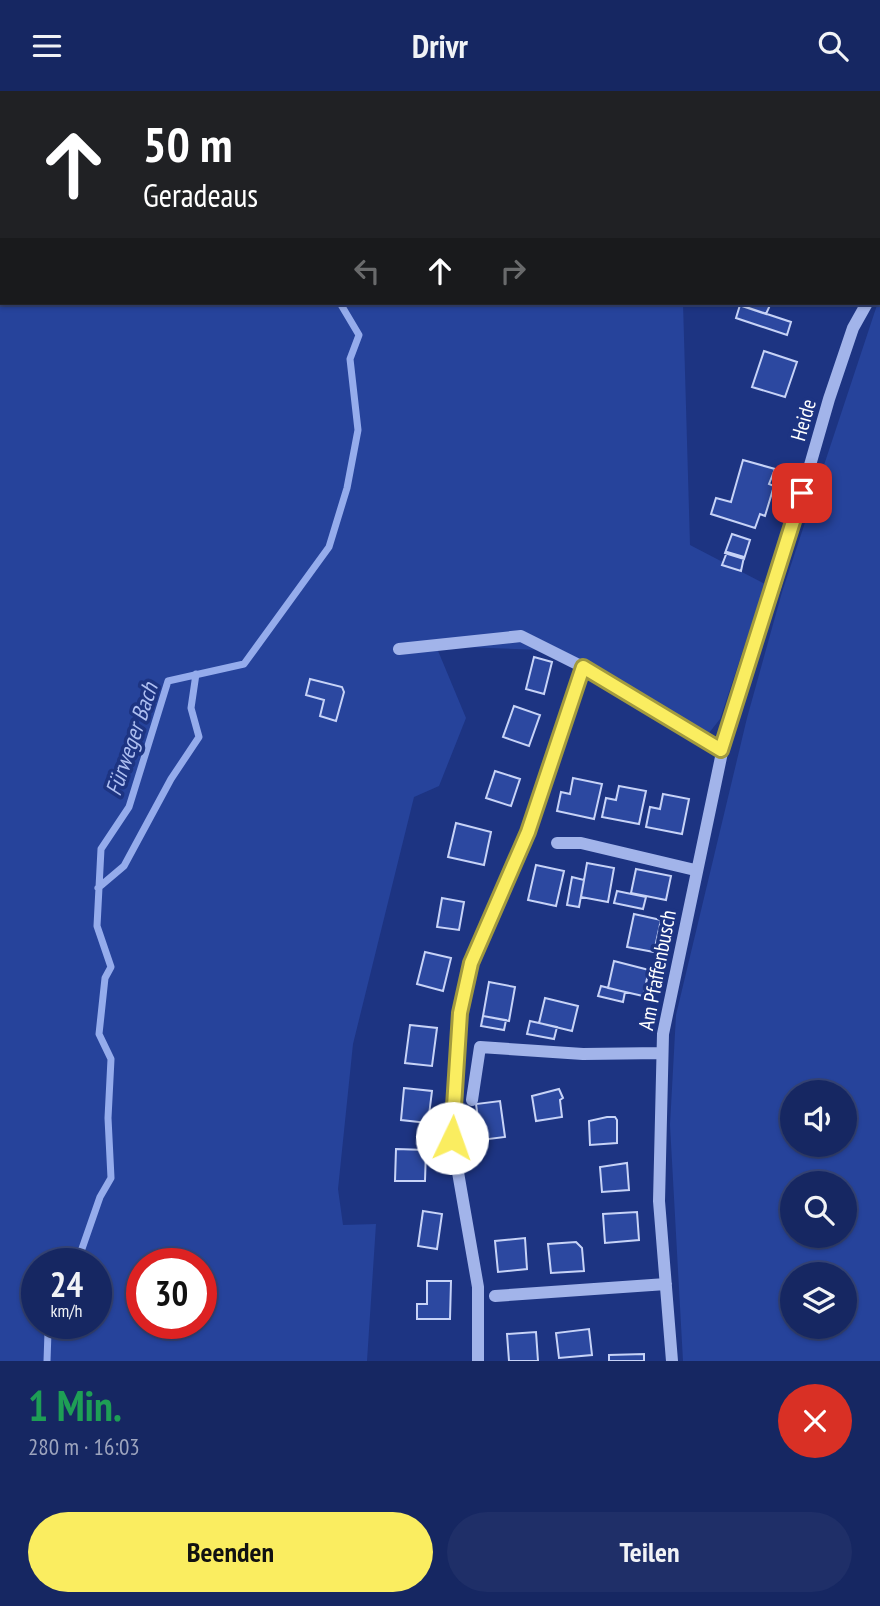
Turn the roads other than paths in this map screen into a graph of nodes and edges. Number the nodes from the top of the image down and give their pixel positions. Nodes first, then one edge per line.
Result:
1 (866, 305) edge
2 (399, 649) dead end
3 (583, 667) junction
4 (721, 750) junction
5 (557, 843) dead end
6 (695, 870) junction
7 (662, 1053) junction
8 (472, 1100) dead end
9 (666, 1285) junction
10 (495, 1296) dead end
11 (478, 1361) edge
12 (672, 1361) edge

1 - 4 street, Heide
2 - 3 street
3 - 4 street
3 - 11 street
4 - 6 street, Am Pfaffenbusch
5 - 6 street
6 - 7 street, Am Pfaffenbusch
7 - 8 street
7 - 9 street, Am Pfaffenbusch
9 - 10 street
9 - 12 street, Am Pfaffenbusch

